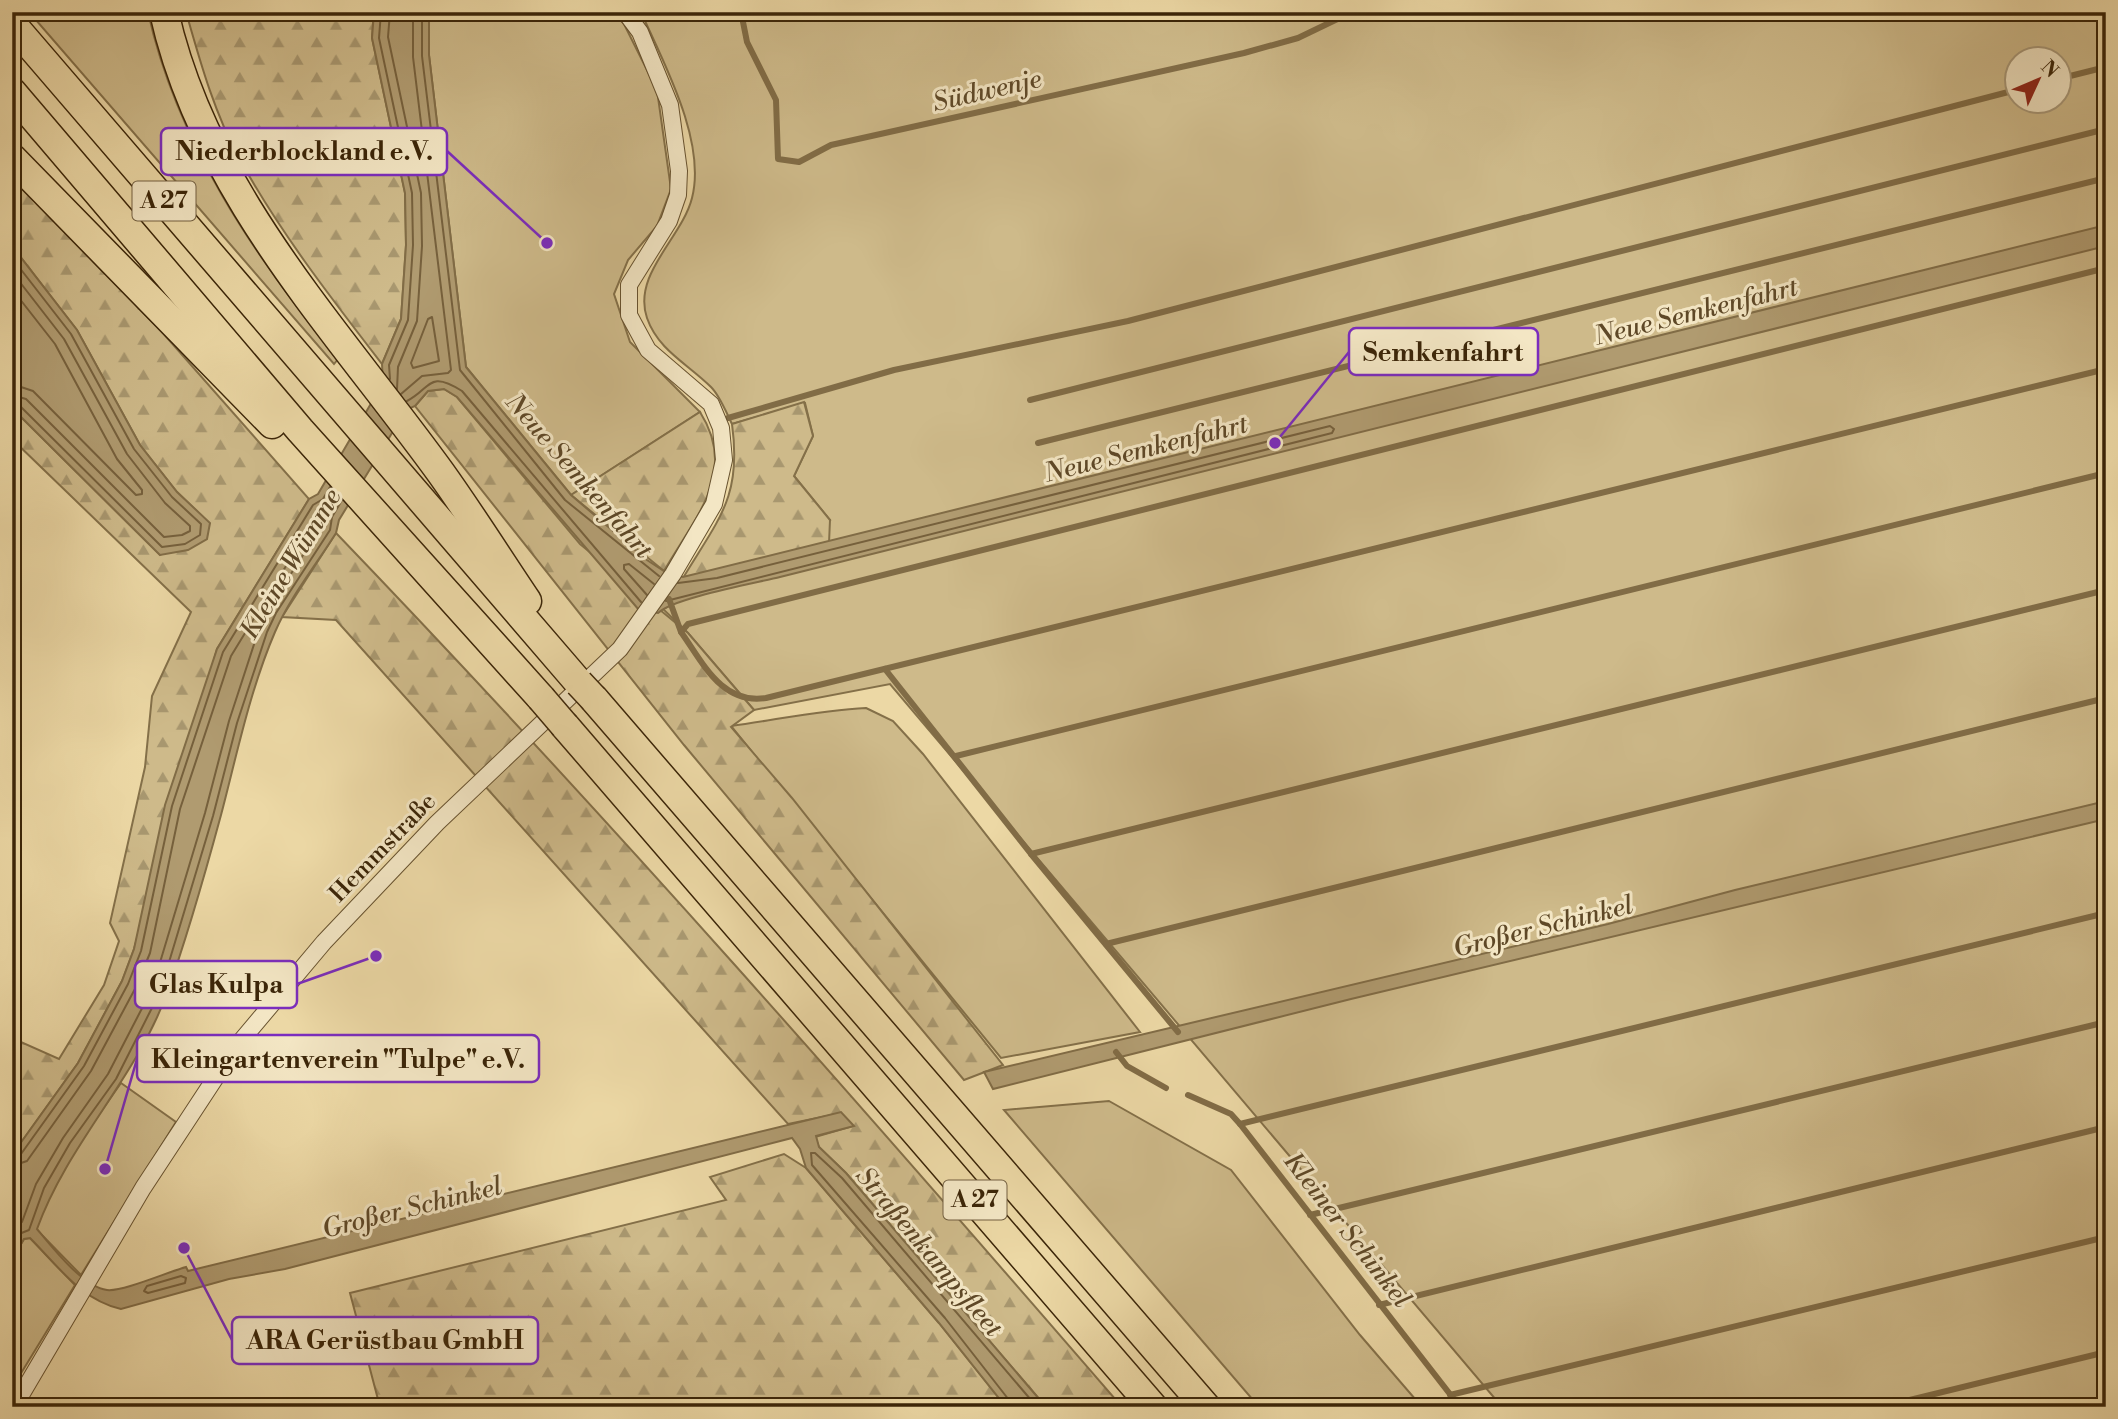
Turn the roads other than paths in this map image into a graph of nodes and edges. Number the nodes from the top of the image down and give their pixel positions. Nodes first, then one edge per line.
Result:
1 (164, 12) edge
2 (625, 12) edge
3 (12, 24) edge
4 (12, 92) edge
5 (12, 158) edge
6 (294, 435) junction
7 (579, 681) junction
8 (14, 1407) edge
9 (1153, 1407) edge
10 (1206, 1407) edge

1 - 7 highway
2 - 8 street, Hemmstraße
3 - 7 highway, A 27
4 - 6 highway, A 27
5 - 6 highway
6 - 9 highway, A 27, bridge
7 - 10 highway, A 27

